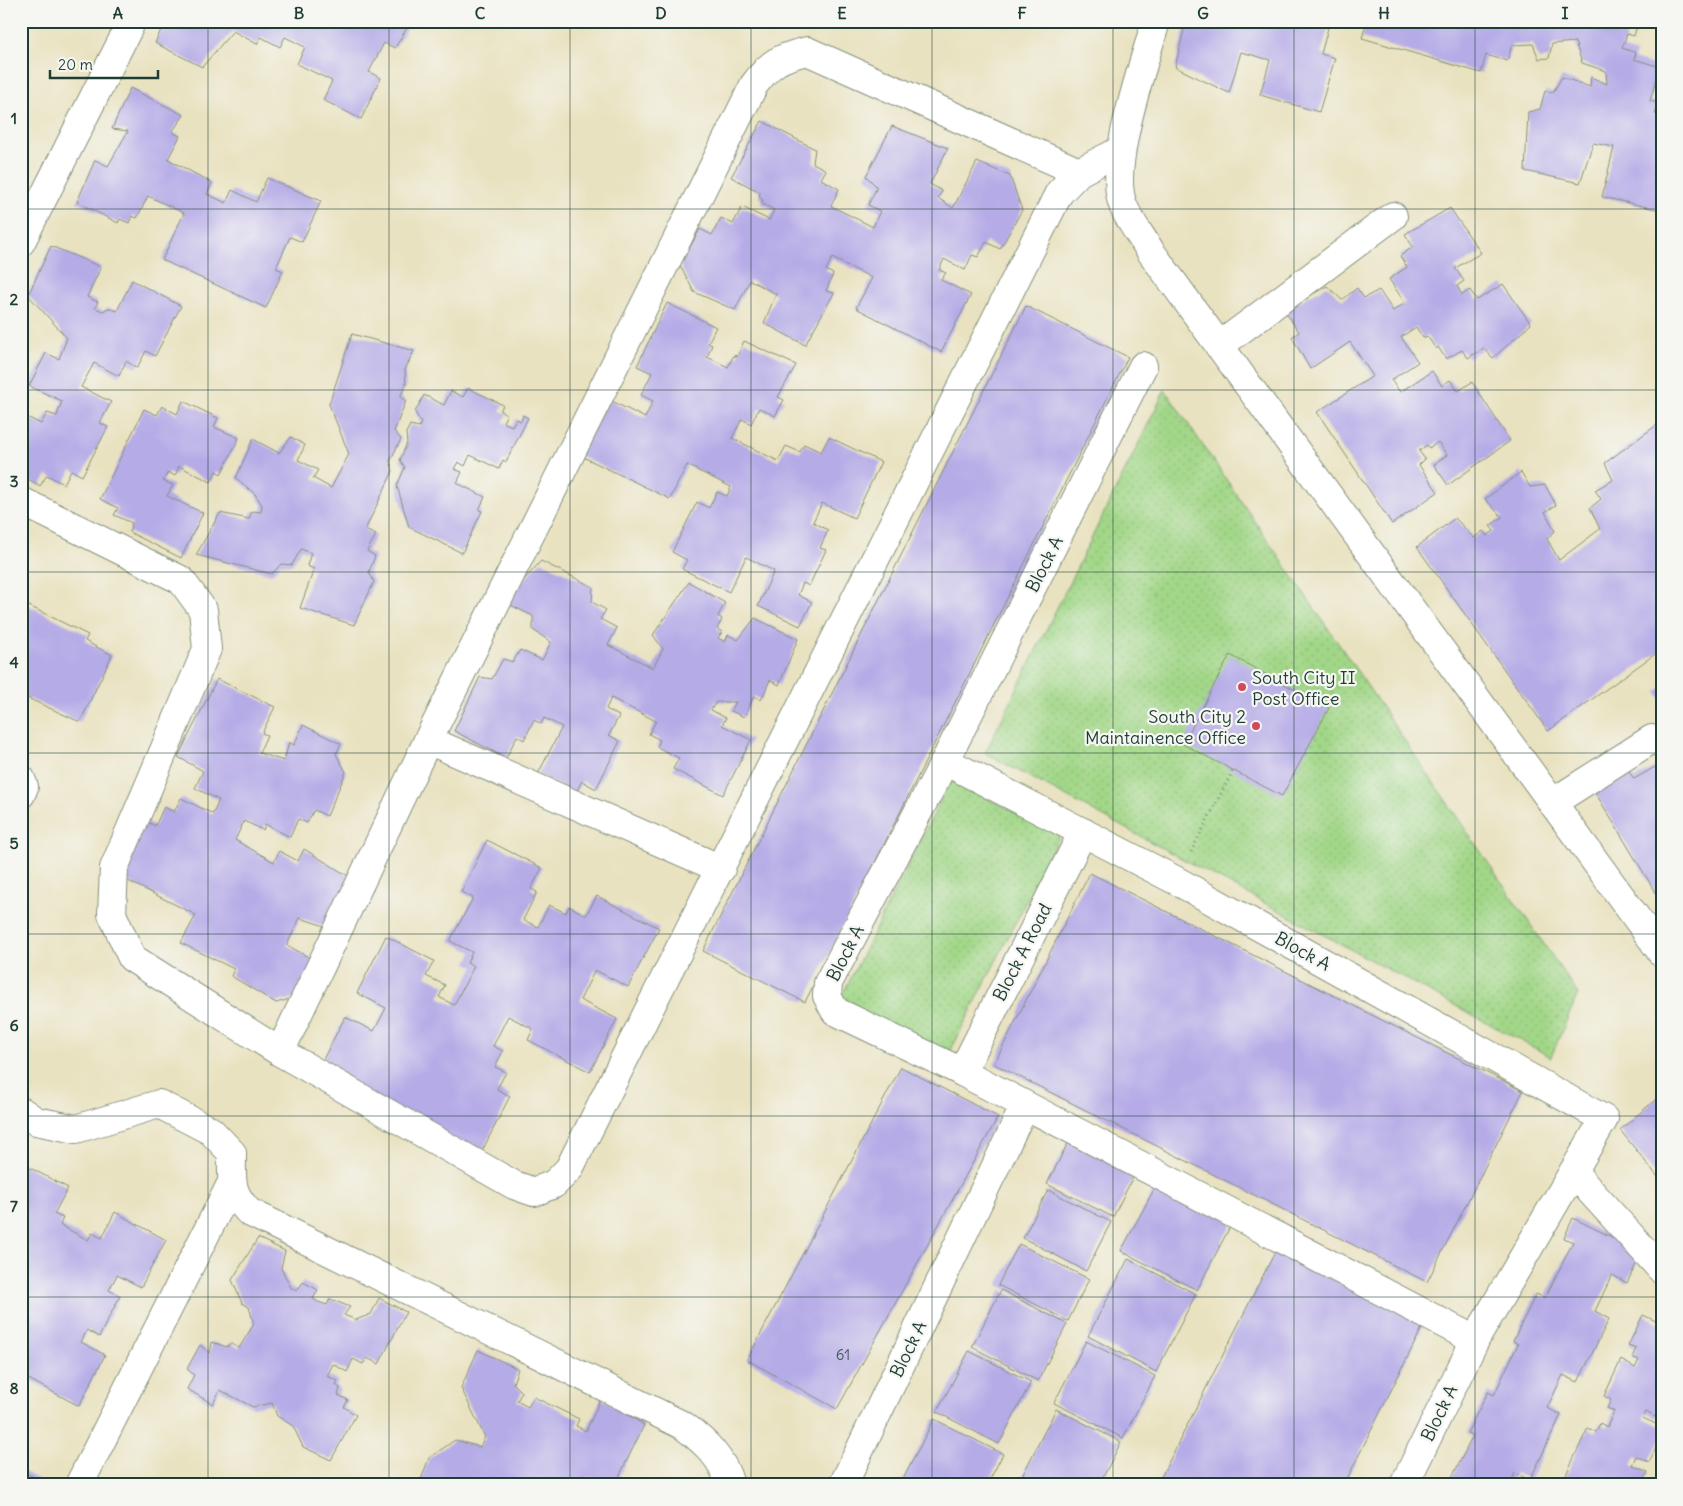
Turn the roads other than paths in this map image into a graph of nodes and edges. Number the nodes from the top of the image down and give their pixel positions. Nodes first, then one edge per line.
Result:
1 (132, 21) edge
2 (1156, 21) edge
3 (1121, 150) junction
4 (1079, 172) junction
5 (1393, 216) dead end
6 (21, 242) edge
7 (1218, 346) junction
8 (1143, 366) dead end
9 (21, 502) edge
10 (1652, 739) dead end
11 (428, 740) junction
12 (945, 761) junction
13 (21, 779) edge
14 (21, 794) edge
15 (1552, 803) junction
16 (1083, 832) junction
17 (721, 869) junction
18 (1662, 953) edge
19 (280, 1052) junction
20 (962, 1072) junction
21 (1024, 1105) junction
22 (21, 1111) edge
23 (1573, 1172) junction
24 (232, 1184) junction
25 (1662, 1270) edge
26 (1475, 1340) junction
27 (79, 1485) edge
28 (730, 1485) edge
29 (843, 1485) edge
30 (1404, 1485) edge

1 - 6 street
2 - 3 street
3 - 4 street
3 - 7 street
4 - 11 street
4 - 17 street
5 - 7 street
7 - 15 street
8 - 12 street, Block A
9 - 19 street
10 - 15 street
11 - 17 street
11 - 19 street
12 - 16 street, Block A
12 - 20 street, Block A
13 - 14 street
15 - 18 street
16 - 20 street, Block A Road
16 - 23 street, Block A
17 - 19 street
20 - 21 street, Block A
21 - 26 street, Block A
21 - 29 street, Block A
22 - 24 street
23 - 25 street
23 - 26 street, Block A
24 - 27 street
24 - 28 street
26 - 30 street, Block A

